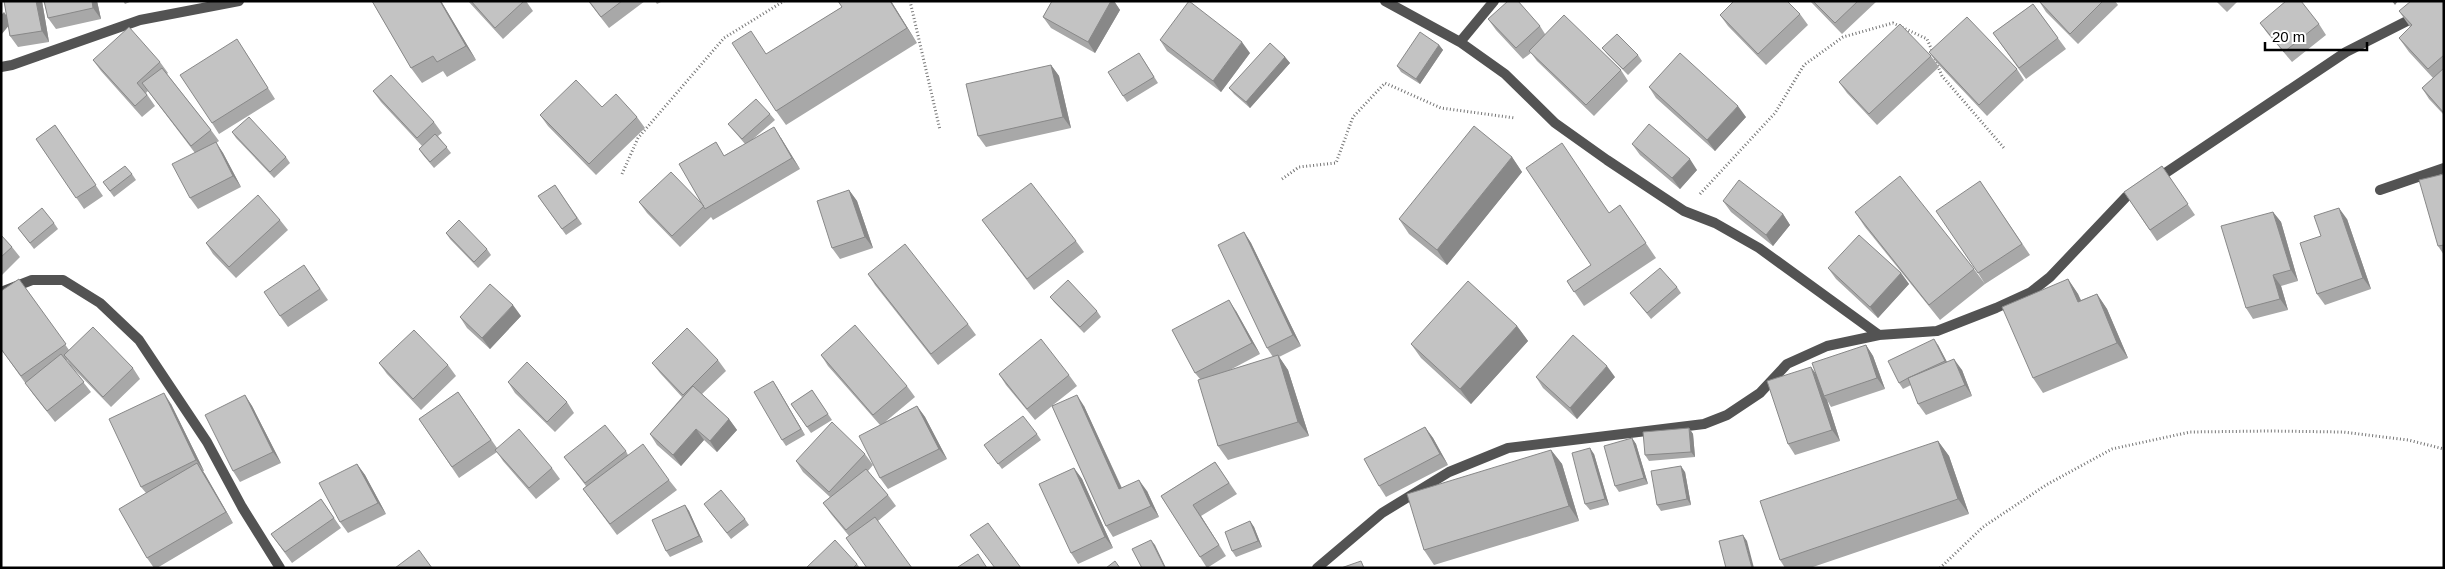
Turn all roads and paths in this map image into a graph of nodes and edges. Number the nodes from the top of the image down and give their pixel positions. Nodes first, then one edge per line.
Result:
1 (239, 1) edge
2 (784, 1) edge
3 (910, 1) edge
4 (1385, 1) edge
5 (1494, 1) edge
6 (2428, 1) edge
7 (1460, 42) junction
8 (1, 67) edge
9 (1517, 118) dead end
10 (940, 130) dead end
11 (2004, 148) dead end
12 (2444, 168) edge
13 (622, 174) dead end
14 (1282, 178) dead end
15 (2380, 190) dead end
16 (1684, 211) junction
17 (1, 292) edge
18 (1879, 334) junction
19 (2444, 449) edge
20 (280, 568) edge
21 (1317, 568) edge
22 (1940, 568) edge

1 - 8 street
2 - 13 path
3 - 10 path
4 - 7 street
5 - 7 street
6 - 18 street
7 - 16 street
9 - 14 path
11 - 16 path
12 - 15 street
16 - 18 street
17 - 20 street
18 - 21 street
19 - 22 path

